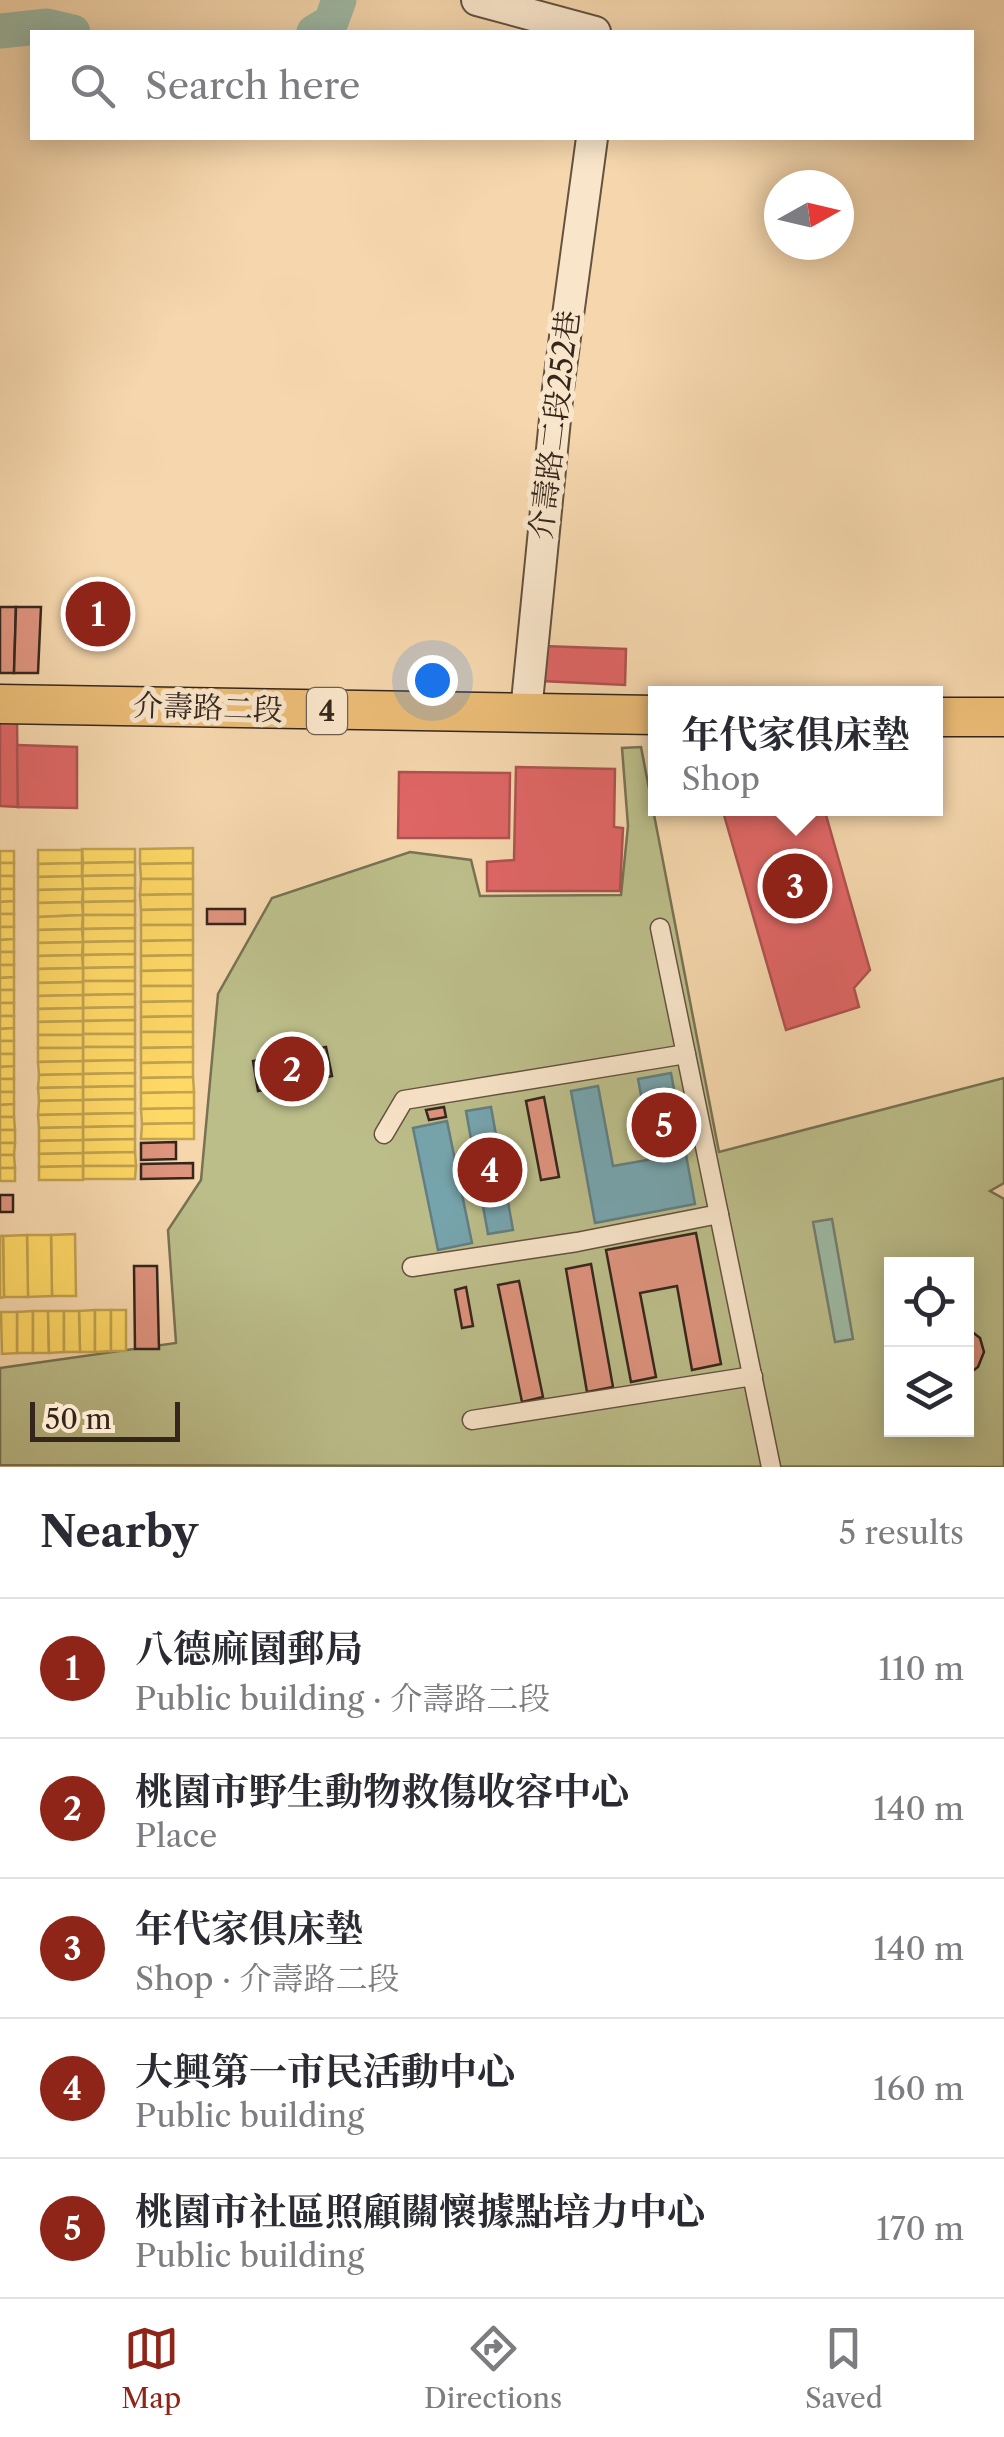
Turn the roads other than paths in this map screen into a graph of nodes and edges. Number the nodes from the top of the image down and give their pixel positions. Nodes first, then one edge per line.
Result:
1 (477, 0) edge
2 (588, 30) edge
3 (592, 140) edge
4 (0, 704) edge
5 (526, 712) junction
6 (648, 715) edge
7 (943, 717) edge
8 (1004, 718) edge
9 (660, 928) dead end
10 (686, 1054) junction
11 (384, 1134) dead end
12 (720, 1214) junction
13 (412, 1267) dead end
14 (752, 1376) junction
15 (472, 1420) dead end
16 (771, 1467) edge

1 - 2 street
3 - 5 street, 介壽路二段252巷
4 - 5 main road, 介壽路二段 / 4
5 - 6 main road, 介壽路二段 / 4
7 - 8 main road
9 - 10 street
10 - 11 street
10 - 12 street
12 - 13 street
12 - 14 street
14 - 15 street
14 - 16 street

